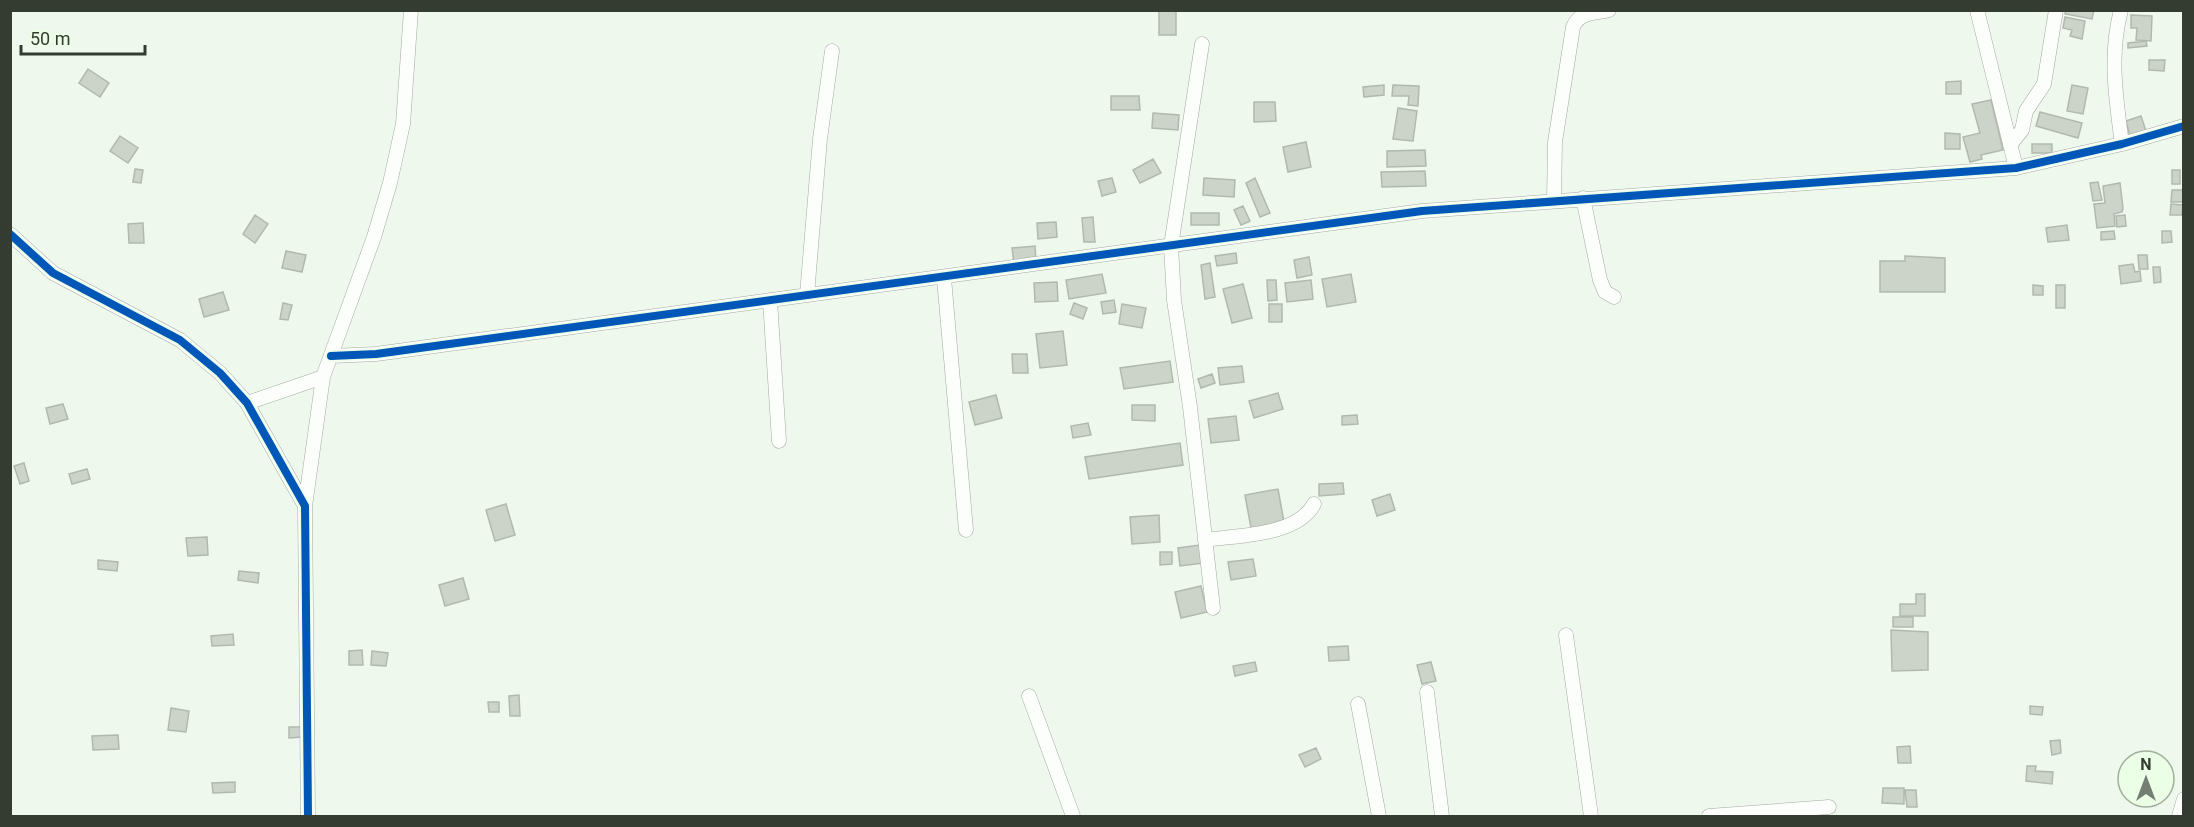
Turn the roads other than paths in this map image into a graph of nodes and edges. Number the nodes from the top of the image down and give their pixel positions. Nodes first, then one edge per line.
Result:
1 (411, 10) edge
2 (1609, 10) edge
3 (1977, 10) edge
4 (2056, 10) edge
5 (2121, 10) edge
6 (1202, 44) dead end
7 (831, 51) dead end
8 (2184, 126) edge
9 (2122, 144) junction
10 (2010, 145) junction
11 (2016, 168) junction
12 (1583, 198) junction
13 (1554, 200) junction
14 (10, 234) edge
15 (1171, 246) junction
16 (944, 278) junction
17 (807, 296) junction
18 (1614, 297) dead end
19 (770, 300) junction
20 (331, 356) junction
21 (322, 377) junction
22 (247, 403) junction
23 (779, 441) dead end
24 (1314, 504) dead end
25 (305, 506) junction
26 (966, 530) dead end
27 (1205, 540) junction
28 (1213, 608) dead end
29 (1566, 635) dead end
30 (1427, 692) dead end
31 (1029, 696) dead end
32 (1358, 704) dead end
33 (2184, 799) edge
34 (1829, 807) dead end
35 (308, 816) edge
36 (1073, 816) edge
37 (1379, 816) edge
38 (1442, 816) edge
39 (1591, 816) edge
40 (1709, 816) edge
41 (2179, 816) edge

1 - 20 street
2 - 13 street
3 - 10 street
4 - 10 street
5 - 9 street
6 - 15 street
7 - 17 street
8 - 9 street
9 - 11 street
10 - 11 street
11 - 12 street
12 - 13 street
12 - 18 street
13 - 15 street
14 - 22 street
15 - 16 street
15 - 27 street
16 - 17 street
16 - 26 street
17 - 19 street
19 - 20 street
19 - 23 street
20 - 21 street
21 - 22 street
21 - 25 street
22 - 25 street
24 - 27 street
25 - 35 street
27 - 28 street
29 - 39 street
30 - 38 street
31 - 36 street
32 - 37 street
33 - 41 street
34 - 40 street

